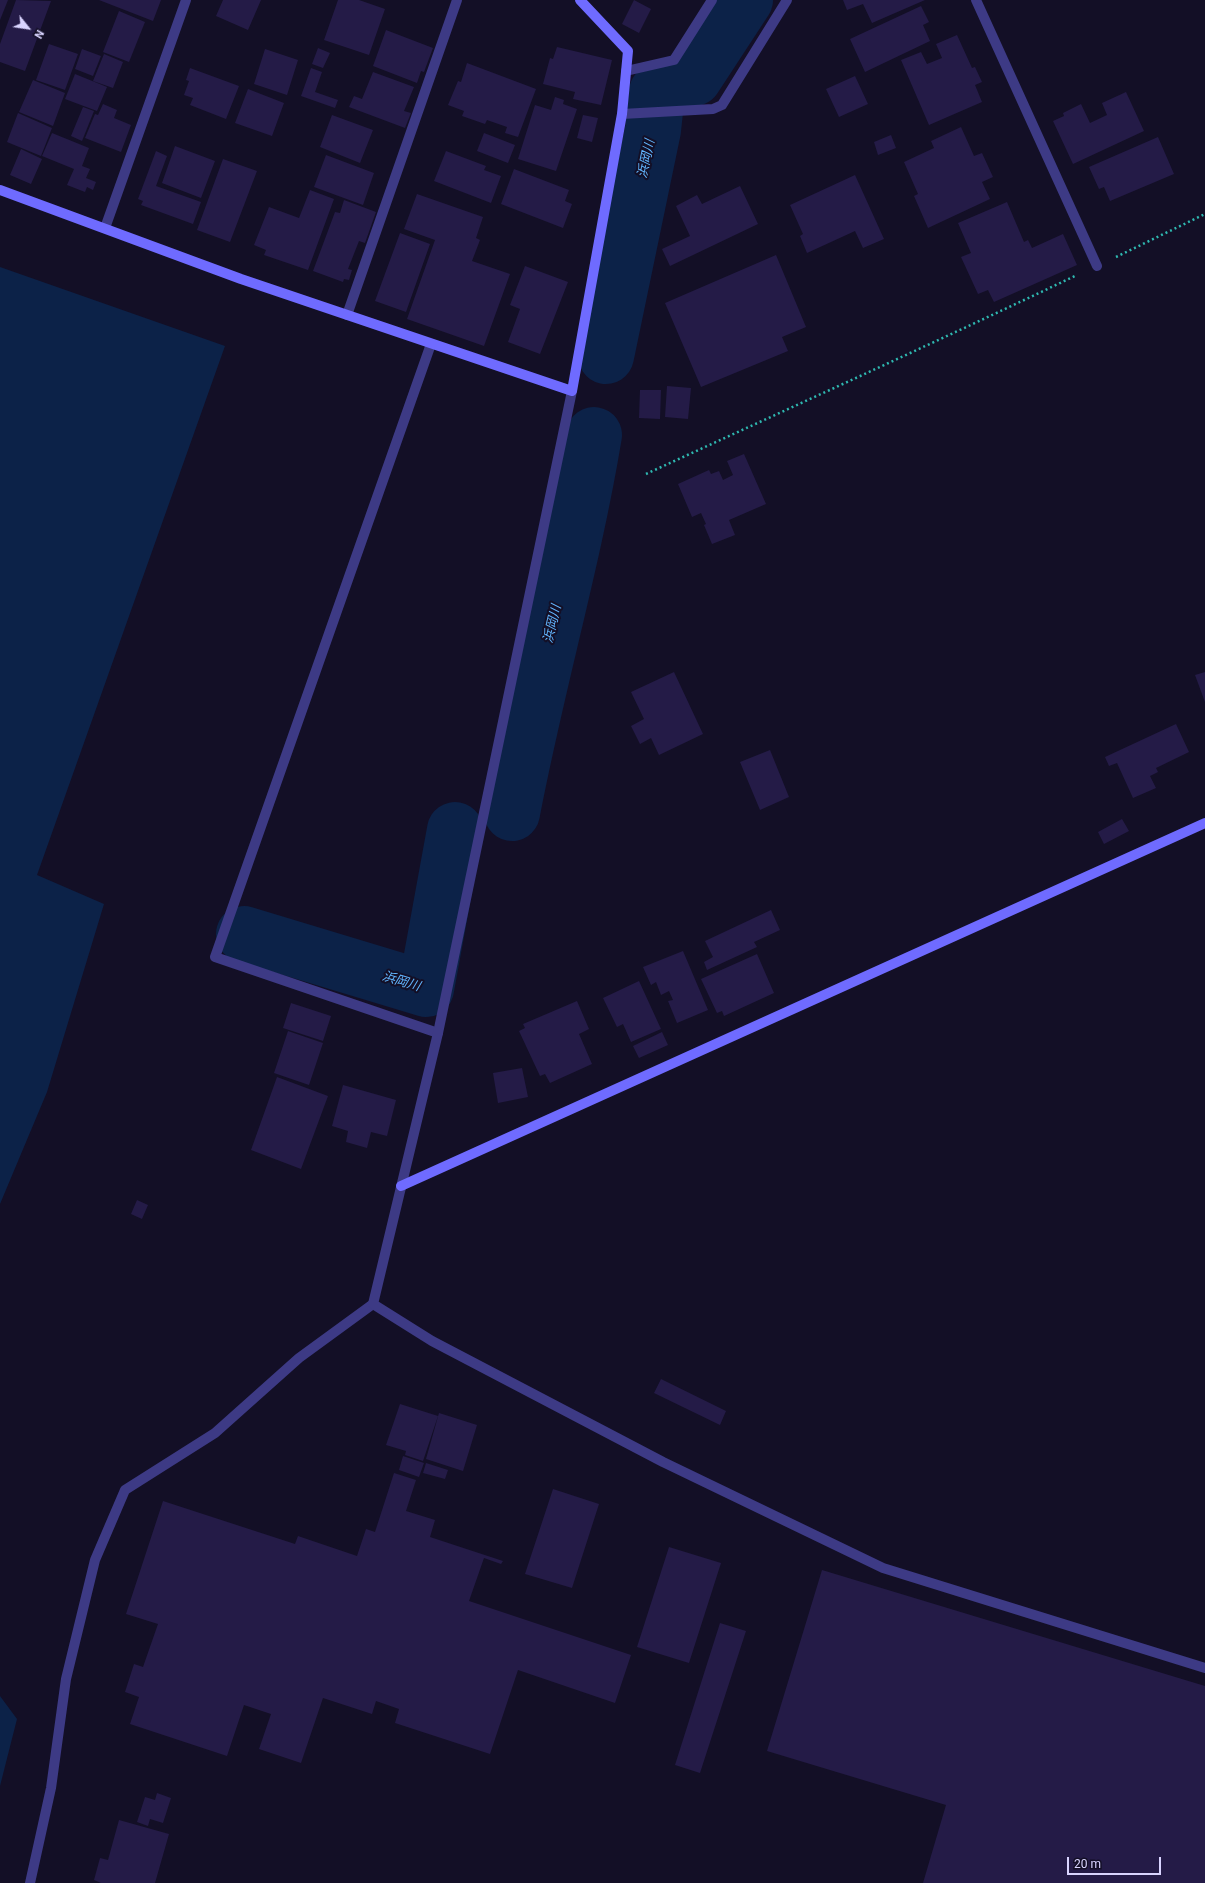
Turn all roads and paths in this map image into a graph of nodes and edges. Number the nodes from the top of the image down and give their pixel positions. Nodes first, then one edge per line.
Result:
1 (186, 0) edge
2 (456, 0) edge
3 (580, 0) edge
4 (712, 0) edge
5 (787, 0) edge
6 (976, 0) edge
7 (626, 71) junction
8 (622, 114) junction
9 (0, 190) edge
10 (1205, 214) edge
11 (104, 228) junction
12 (1097, 266) junction
13 (347, 315) junction
14 (431, 344) junction
15 (572, 391) junction
16 (646, 474) dead end
17 (1205, 823) edge
18 (438, 1033) junction
19 (401, 1186) junction
20 (373, 1304) junction
21 (1205, 1668) edge
22 (30, 1883) edge

1 - 11 street
2 - 13 street
3 - 7 street
4 - 7 street
5 - 8 street
6 - 12 street
7 - 8 street
8 - 15 street
9 - 11 street
10 - 12 path
11 - 13 street
12 - 16 path
13 - 14 street
14 - 15 street
14 - 18 street
15 - 18 street
17 - 19 street
18 - 19 street
19 - 20 street
20 - 21 street
20 - 22 street

